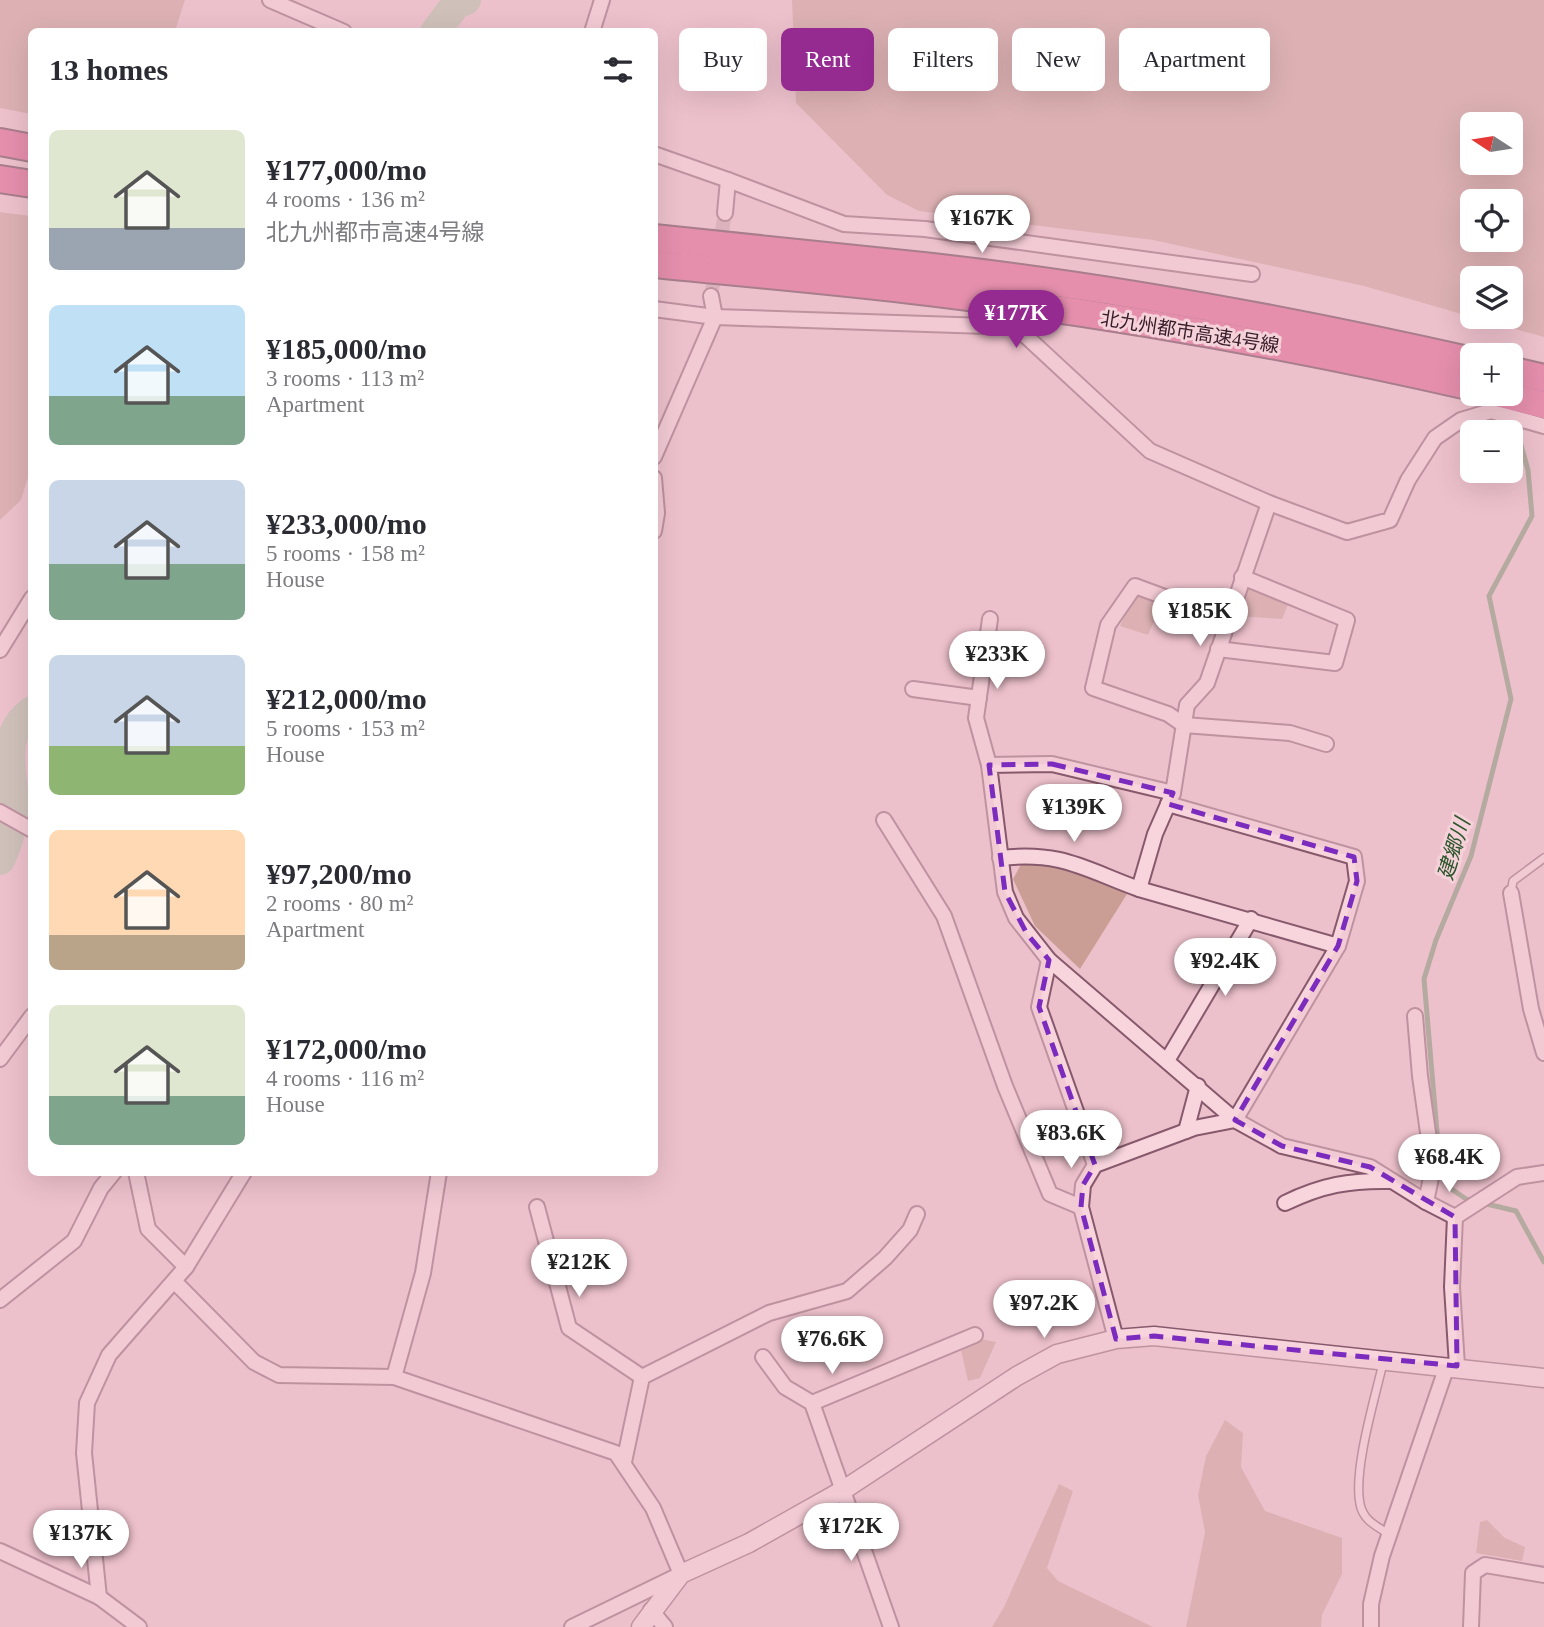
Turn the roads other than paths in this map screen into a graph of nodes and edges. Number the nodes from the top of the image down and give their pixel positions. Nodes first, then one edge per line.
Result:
1 (270, 0) edge
2 (602, 0) edge
3 (291, 10) junction
4 (307, 28) edge
5 (334, 28) edge
6 (593, 28) edge
7 (0, 142) edge
8 (28, 147) edge
9 (0, 152) edge
10 (658, 155) edge
11 (28, 156) edge
12 (728, 180) junction
13 (725, 213) tunnel mouth
14 (658, 238) edge
15 (658, 264) edge
16 (1252, 274) dead end
17 (711, 296) tunnel mouth
18 (658, 310) edge
19 (715, 317) junction
20 (1460, 359) edge
21 (1523, 373) edge
22 (1544, 378) edge
23 (1460, 384) edge
24 (1522, 406) edge
25 (1542, 418) edge
26 (658, 448) edge
27 (1269, 503) junction
28 (1242, 577) junction
29 (28, 604) edge
30 (990, 619) dead end
31 (1227, 620) junction
32 (1219, 649) junction
33 (0, 650) edge
34 (913, 689) dead end
35 (979, 698) junction
36 (1184, 725) junction
37 (1326, 744) dead end
38 (989, 765) junction
39 (1171, 799) junction
40 (1, 812) edge
41 (884, 820) dead end
42 (25, 826) edge
43 (1000, 858) junction
44 (1544, 858) edge
45 (1139, 889) junction
46 (1511, 893) joint
47 (1251, 919) junction
48 (1338, 946) junction
49 (1049, 960) junction
50 (1415, 1016) dead end
51 (28, 1021) edge
52 (1544, 1053) edge
53 (0, 1059) edge
54 (1168, 1059) junction
55 (1198, 1086) junction
56 (1236, 1119) junction
57 (1186, 1131) junction
58 (1095, 1165) junction
59 (1544, 1173) edge
60 (111, 1176) edge
61 (137, 1176) edge
62 (242, 1176) edge
63 (438, 1176) edge
64 (1392, 1181) junction
65 (1426, 1202) junction
66 (1285, 1203) dead end
67 (537, 1207) dead end
68 (1081, 1207) junction
69 (917, 1214) dead end
70 (1458, 1215) junction
71 (186, 1267) junction
72 (175, 1282) junction
73 (0, 1300) edge
74 (975, 1335) dead end
75 (1116, 1339) junction
76 (763, 1357) dead end
77 (1384, 1359) junction
78 (1452, 1366) junction
79 (394, 1377) junction
80 (642, 1377) junction
81 (1544, 1378) edge
82 (812, 1403) junction
83 (624, 1462) junction
84 (845, 1489) junction
85 (1389, 1534) junction
86 (0, 1551) edge
87 (681, 1574) junction
88 (1544, 1575) edge
89 (99, 1597) junction
90 (651, 1610) junction
91 (139, 1627) edge
92 (572, 1627) edge
93 (641, 1627) edge
94 (665, 1627) edge
95 (891, 1627) edge
96 (1371, 1627) edge
97 (1471, 1627) edge

1 - 3 street
2 - 6 street
3 - 4 street
3 - 5 street
7 - 8 highway
9 - 11 highway
10 - 12 street
12 - 13 street
12 - 16 street
14 - 20 highway, 北九州都市高速4号線
15 - 23 highway, 北九州都市高速4号線
17 - 19 street
18 - 19 street
19 - 26 street
19 - 27 street
21 - 22 highway
24 - 25 highway
25 - 27 street
27 - 28 street
28 - 31 street
28 - 32 street
29 - 33 street
30 - 35 street
31 - 32 street
31 - 36 street
32 - 36 street
34 - 35 street
35 - 38 street
36 - 37 street
36 - 39 street
38 - 39 street
38 - 43 street
39 - 45 street
39 - 48 street
40 - 42 street
41 - 68 street
43 - 45 street
43 - 49 street
44 - 46 lane
45 - 47 street
46 - 52 street
47 - 48 street
47 - 54 street
48 - 56 street
49 - 54 street
49 - 58 street
50 - 65 street
51 - 53 street
54 - 55 street
55 - 56 street
55 - 57 street
56 - 57 street
56 - 64 street
57 - 58 street
58 - 68 street
59 - 70 street
60 - 73 street
61 - 71 street
62 - 71 street
63 - 79 street
64 - 65 street
64 - 66 street
65 - 70 street
67 - 80 street
68 - 75 street
69 - 80 street
70 - 78 street
71 - 72 street
72 - 79 street
72 - 89 street
74 - 82 street
75 - 77 street
75 - 84 street
76 - 82 street
77 - 78 street
77 - 85 lane
78 - 81 street
78 - 85 street
79 - 83 street
80 - 83 street
82 - 84 street
83 - 87 street
84 - 87 street
84 - 95 street
85 - 96 street
86 - 89 street
87 - 90 street
87 - 92 street
88 - 97 street
89 - 91 street
90 - 93 street
90 - 94 street

